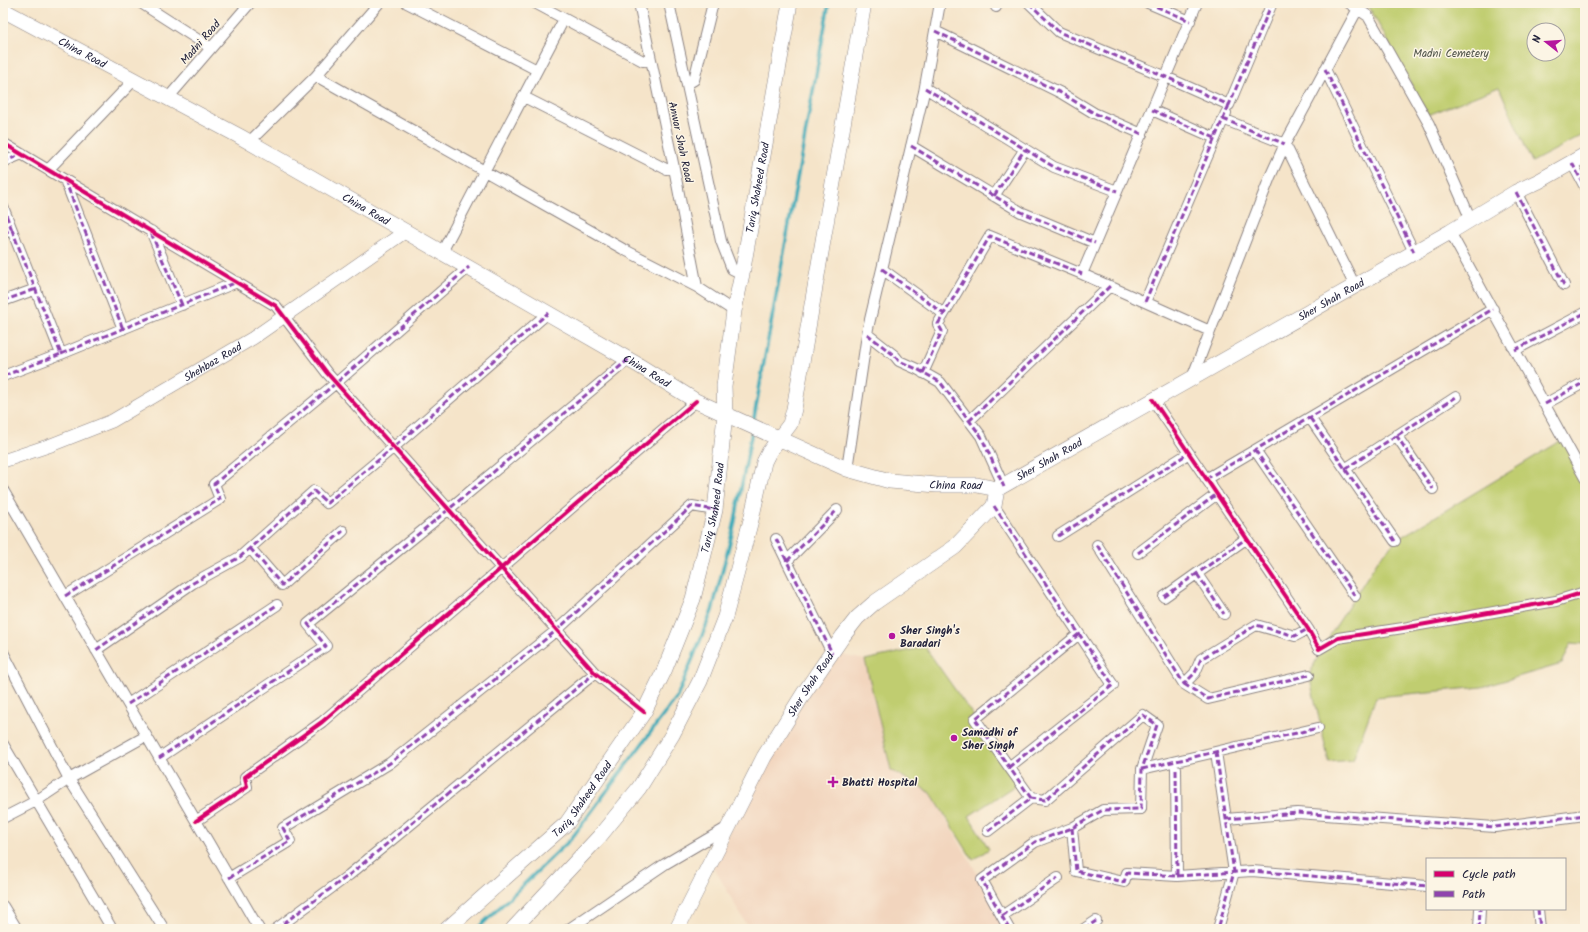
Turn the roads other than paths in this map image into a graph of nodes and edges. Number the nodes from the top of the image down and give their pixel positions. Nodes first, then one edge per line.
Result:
1 (143, 3) edge
2 (250, 3) edge
3 (379, 3) edge
4 (407, 3) edge
5 (535, 3) edge
6 (639, 3) edge
7 (669, 3) edge
8 (713, 3) edge
9 (790, 3) edge
10 (864, 3) edge
11 (940, 3) edge
12 (1029, 3) edge
13 (1148, 3) edge
14 (1197, 3) edge
15 (1272, 3) edge
16 (1349, 3) edge
17 (1360, 6) edge
18 (3, 10) edge
19 (564, 19) junction
20 (1190, 21) junction
21 (935, 31) junction
22 (211, 48) junction
23 (651, 60) junction
24 (1325, 69) junction
25 (538, 70) junction
26 (316, 76) junction
27 (1166, 77) junction
28 (134, 80) junction
29 (687, 84) junction
30 (925, 88) junction
31 (524, 96) junction
32 (168, 98) junction
33 (1229, 105) junction
34 (1152, 110) junction
35 (1223, 119) junction
36 (1142, 134) junction
37 (1215, 138) junction
38 (249, 142) junction
39 (3, 143) edge
40 (1285, 144) junction
41 (911, 146) junction
42 (1025, 149) junction
43 (22, 154) junction
44 (1579, 159) edge
45 (3, 162) edge
46 (674, 168) junction
47 (48, 170) junction
48 (485, 172) junction
49 (65, 180) junction
50 (1585, 187) edge
51 (1117, 191) junction
52 (1516, 192) junction
53 (994, 196) junction
54 (3, 207) edge
55 (1471, 220) junction
56 (150, 231) junction
57 (406, 231) junction
58 (8, 232) edge
59 (1450, 232) junction
60 (1095, 243) junction
61 (442, 252) junction
62 (1414, 252) junction
63 (469, 267) junction
64 (882, 269) junction
65 (742, 274) junction
66 (1082, 274) junction
67 (237, 282) junction
68 (1564, 285) dead end
69 (1110, 286) junction
70 (1355, 286) junction
71 (697, 287) junction
72 (36, 288) junction
73 (3, 301) edge
74 (1145, 302) junction
75 (182, 305) junction
76 (1493, 309) junction
77 (734, 311) junction
78 (548, 313) junction
79 (1585, 313) edge
80 (944, 314) junction
81 (284, 315) junction
82 (123, 329) junction
83 (1210, 331) junction
84 (867, 334) junction
85 (1515, 350) junction
86 (61, 354) junction
87 (629, 359) junction
88 (924, 373) junction
89 (3, 376) edge
90 (1192, 378) junction
91 (1585, 382) edge
92 (336, 383) junction
93 (1456, 396) dead end
94 (1153, 400) junction
95 (696, 401) junction
96 (1545, 404) junction
97 (731, 417) junction
98 (1310, 418) junction
99 (969, 420) junction
100 (1396, 435) junction
101 (779, 438) junction
102 (394, 447) junction
103 (1255, 450) junction
104 (1189, 453) junction
105 (3, 461) edge
106 (847, 468) junction
107 (1345, 469) junction
108 (1585, 478) edge
109 (1206, 479) junction
110 (1000, 488) junction
111 (1433, 489) dead end
112 (3, 490) edge
113 (1217, 494) junction
114 (994, 506) junction
115 (449, 509) junction
116 (715, 510) junction
117 (837, 510) dead end
118 (342, 532) dead end
119 (1058, 536) dead end
120 (1247, 538) junction
121 (776, 539) dead end
122 (1395, 541) dead end
123 (1096, 545) dead end
124 (250, 548) junction
125 (1138, 553) dead end
126 (787, 561) junction
127 (502, 569) junction
128 (1197, 574) junction
129 (1585, 592) edge
130 (65, 596) junction
131 (1355, 596) dead end
132 (1164, 597) dead end
133 (276, 605) dead end
134 (1224, 614) dead end
135 (1308, 629) junction
136 (557, 630) junction
137 (1079, 634) junction
138 (96, 650) junction
139 (3, 652) edge
140 (832, 653) junction
141 (595, 673) junction
142 (1309, 675) dead end
143 (1184, 684) junction
144 (128, 704) junction
145 (644, 712) junction
146 (1318, 728) dead end
147 (146, 736) junction
148 (3, 744) edge
149 (1216, 752) junction
150 (159, 758) junction
151 (1010, 767) junction
152 (1176, 768) dead end
153 (1142, 769) junction
154 (69, 778) junction
155 (1031, 798) junction
156 (36, 801) junction
157 (1585, 815) edge
158 (3, 818) edge
159 (1226, 819) junction
160 (196, 821) junction
161 (728, 827) junction
162 (1072, 828) junction
163 (988, 831) dead end
164 (1234, 872) junction
165 (1177, 876) junction
166 (229, 878) junction
167 (1058, 878) dead end
168 (1426, 886) edge
169 (3, 906) edge
170 (1480, 910) edge
171 (1538, 910) edge
172 (1002, 916) junction
173 (1096, 921) dead end
174 (576, 928) edge
175 (17, 929) edge
176 (112, 929) edge
177 (164, 929) edge
178 (259, 929) edge
179 (276, 929) edge
180 (447, 929) edge
181 (513, 929) edge
182 (676, 929) edge
183 (1009, 929) edge
184 (1084, 929) edge
185 (1218, 929) edge
186 (1479, 929) edge
187 (1540, 929) edge

1 - 22 street
2 - 22 street, Madni Road
3 - 26 street
4 - 25 street
5 - 19 street
6 - 23 street, Anwar Shah Road
7 - 29 street, Anwar Shah Road
8 - 29 street
9 - 65 main road, Tariq Shaheed Road
10 - 101 main road
11 - 21 street
12 - 27 street
13 - 20 street
14 - 20 street
15 - 33 street
16 - 17 street
17 - 24 street
17 - 55 street
18 - 28 main road, China Road
19 - 23 street
19 - 25 street
20 - 27 street
21 - 30 street
21 - 36 street
22 - 32 street, Madni Road
23 - 46 street, Anwar Shah Road
24 - 40 street
24 - 62 street
25 - 31 street
26 - 38 street
26 - 48 street
27 - 33 street
27 - 34 street
28 - 32 main road, China Road
28 - 47 street
29 - 65 street, Anwar Shah Road
30 - 41 street
30 - 42 street
31 - 46 street
31 - 48 street
32 - 38 main road, China Road
33 - 35 street
34 - 36 street
34 - 37 street
35 - 37 street
35 - 40 street
36 - 51 street
37 - 74 street
38 - 57 main road, China Road
39 - 43 street
40 - 70 street
40 - 83 street
41 - 53 street
41 - 64 street
42 - 51 street
42 - 53 street
43 - 45 street
43 - 47 street
44 - 50 street
44 - 52 main road, Sher Shah Road
46 - 71 street, Anwar Shah Road
47 - 49 street
48 - 61 street
48 - 71 street
49 - 56 street
49 - 82 street
51 - 60 street
52 - 55 main road, Sher Shah Road
52 - 68 street
53 - 60 street
54 - 58 street
55 - 59 main road, Sher Shah Road
56 - 67 street
56 - 75 street
57 - 61 main road, China Road
57 - 81 street, Shehbaz Road
58 - 72 street
59 - 62 main road, Sher Shah Road
59 - 76 street
60 - 66 street
61 - 63 main road, China Road
62 - 70 main road, Sher Shah Road
63 - 78 main road, China Road
63 - 92 street
64 - 80 street
64 - 84 street
65 - 77 main road, Tariq Shaheed Road
66 - 69 street
66 - 80 street
67 - 75 street
67 - 81 street
69 - 74 street
69 - 99 street
70 - 90 main road, Sher Shah Road
71 - 77 street
72 - 73 street
72 - 86 street
74 - 83 street
75 - 82 street
76 - 85 street
76 - 98 street
77 - 97 main road, Tariq Shaheed Road
78 - 87 main road, China Road
78 - 102 street
79 - 85 street
80 - 88 street
81 - 92 street
81 - 105 street, Shehbaz Road
82 - 86 street
83 - 90 street
84 - 88 street
84 - 106 street
85 - 96 street
86 - 89 street
87 - 95 main road, China Road
87 - 115 street
88 - 99 street
90 - 94 main road, Sher Shah Road
91 - 96 street
92 - 102 street
92 - 130 street
93 - 100 street
94 - 104 street
94 - 110 main road, Sher Shah Road
95 - 97 main road, China Road
95 - 127 street
96 - 108 street
97 - 101 main road, China Road
97 - 116 main road, Tariq Shaheed Road
98 - 103 street
98 - 107 street
99 - 110 street
100 - 107 street
100 - 111 street
101 - 106 main road, China Road
101 - 181 main road
102 - 115 street
102 - 124 street
103 - 109 street
103 - 131 street
104 - 109 street
104 - 119 street
106 - 110 main road, China Road
107 - 122 street
109 - 113 street
110 - 114 main road
112 - 130 street
113 - 120 street
113 - 125 street
114 - 137 street
114 - 140 main road, Sher Shah Road
115 - 127 street
115 - 150 street
116 - 136 street
116 - 145 main road, Tariq Shaheed Road
117 - 126 street
118 - 124 street
120 - 128 street
120 - 135 street
121 - 126 street
123 - 143 street
124 - 138 street
126 - 140 street
127 - 136 street
127 - 160 street
128 - 132 street
128 - 134 street
129 - 135 street
130 - 138 street
133 - 144 street
135 - 143 street
136 - 141 street
136 - 166 street
137 - 151 street
137 - 151 street
138 - 144 street
139 - 154 street
140 - 161 main road, Sher Shah Road
141 - 145 street
141 - 179 street
142 - 143 street
144 - 147 street
145 - 180 main road, Tariq Shaheed Road
146 - 149 street
147 - 150 street
147 - 154 street
148 - 156 street
149 - 153 street
149 - 159 street
150 - 160 street
151 - 155 street
152 - 165 street
153 - 155 street
153 - 162 street
154 - 156 street
154 - 177 street
155 - 163 street
156 - 158 street
156 - 176 street
157 - 159 street
159 - 164 street
160 - 166 street
161 - 174 street
161 - 182 main road, Sher Shah Road
162 - 165 street
162 - 172 street
164 - 165 street
164 - 168 street
164 - 185 street
166 - 178 street
167 - 172 street
169 - 175 street
170 - 186 street
171 - 187 street
172 - 183 street
173 - 184 street

